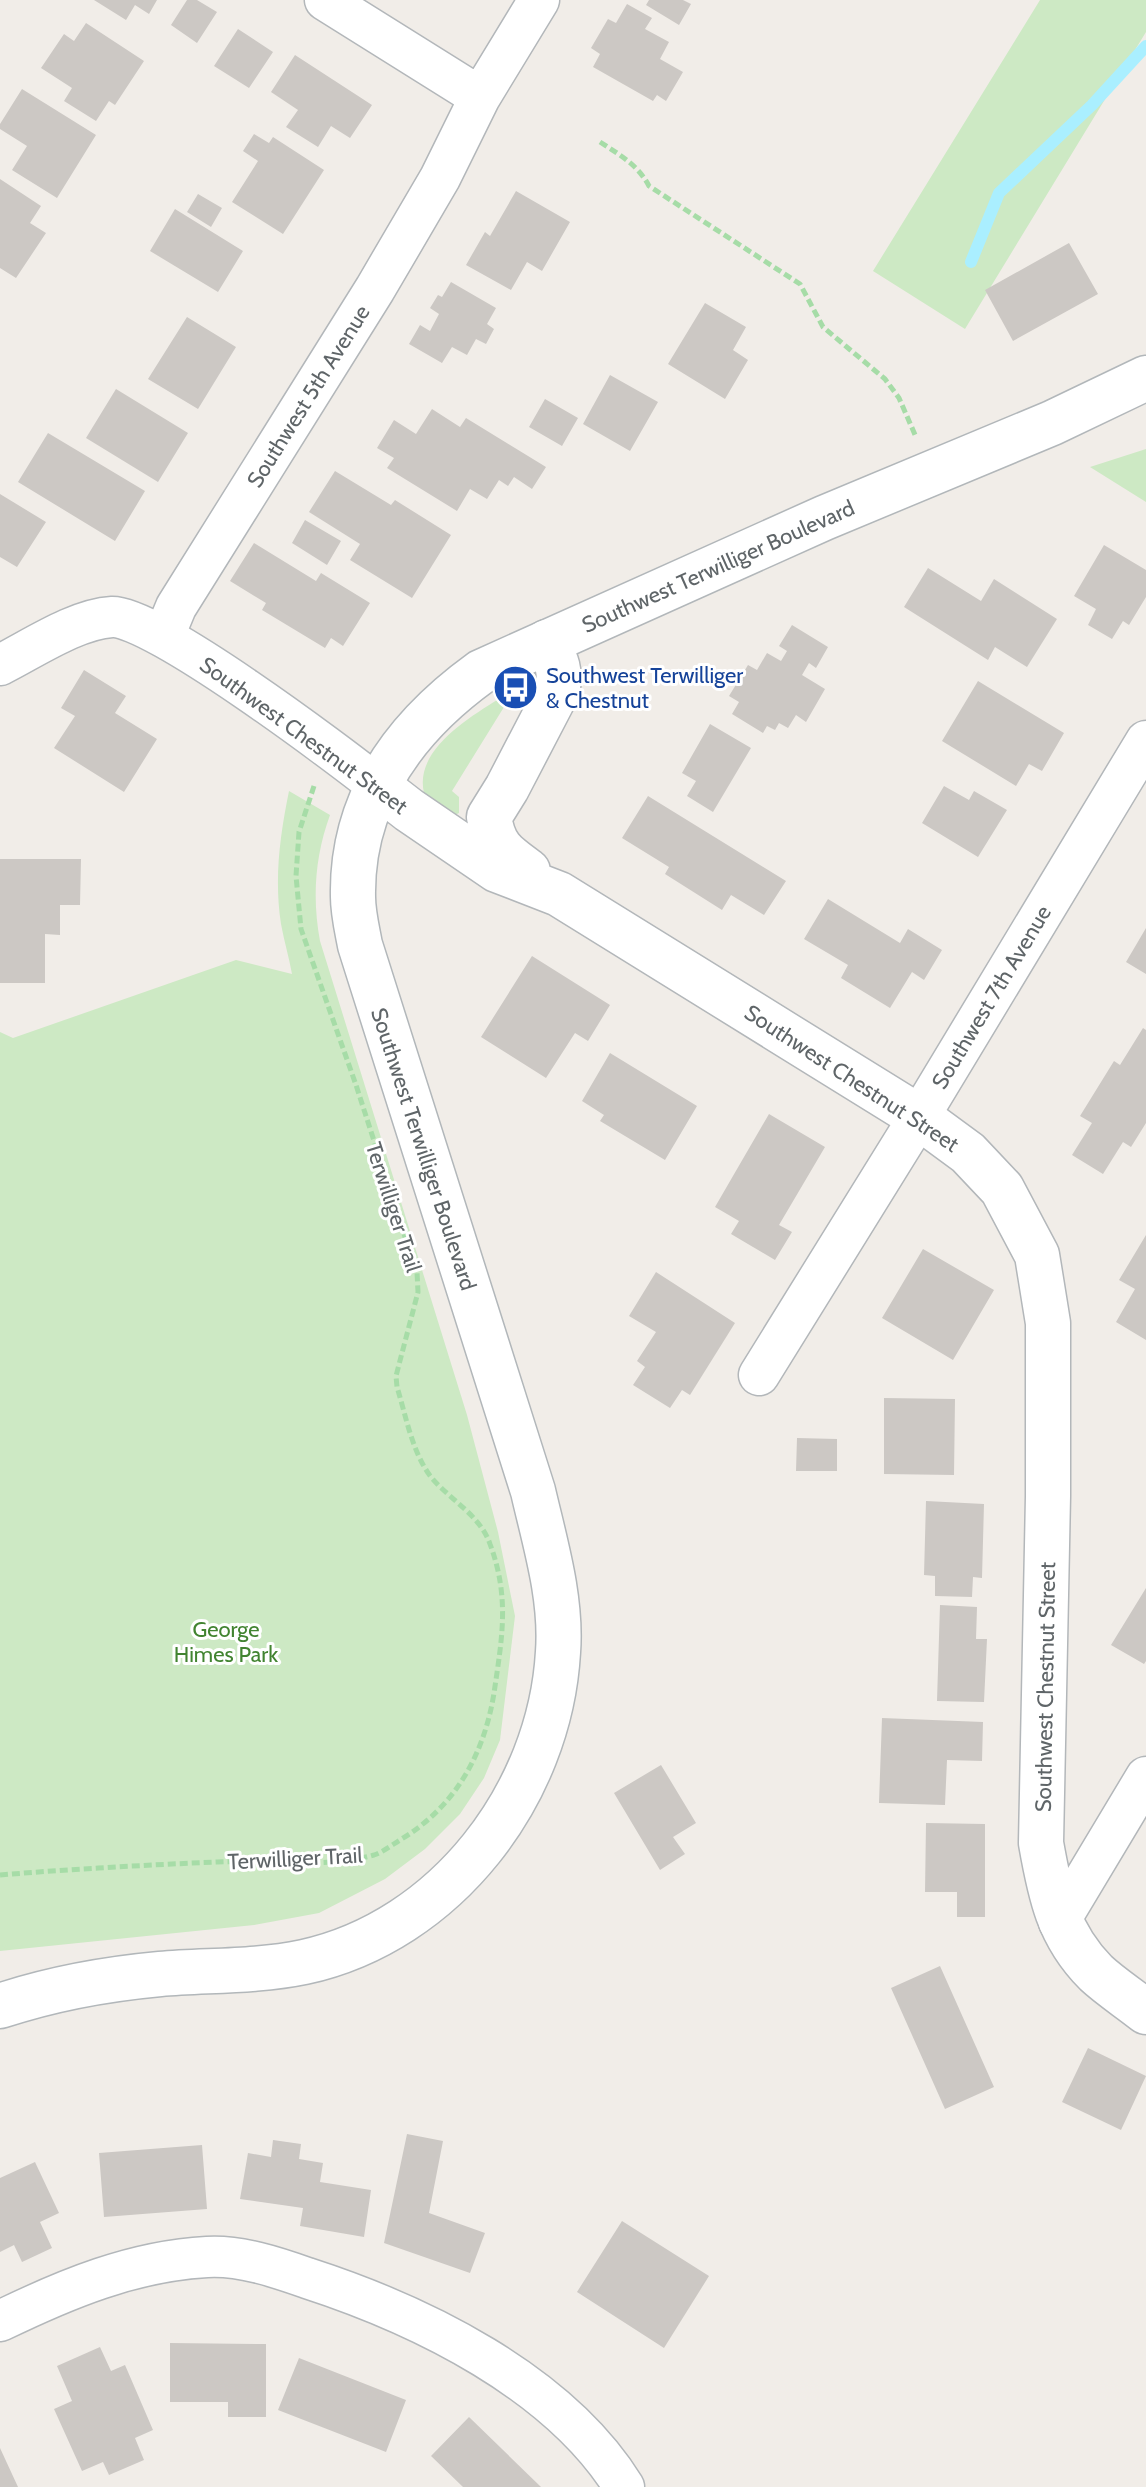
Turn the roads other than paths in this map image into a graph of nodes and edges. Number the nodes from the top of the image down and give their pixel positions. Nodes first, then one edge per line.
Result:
1 (325, 0) edge
2 (539, 0) edge
3 (480, 97) junction
4 (1146, 378) edge
5 (164, 636) junction
6 (547, 642) junction
7 (0, 665) edge
8 (1146, 741) edge
9 (378, 786) junction
10 (559, 894) junction
11 (919, 1117) junction
12 (759, 1375) dead end
13 (1146, 1777) edge
14 (1059, 1922) junction
15 (0, 2006) edge
16 (1146, 2012) edge
17 (0, 2321) edge
18 (624, 2487) edge

1 - 3 street
2 - 3 street, Southwest 5th Avenue
3 - 5 street, Southwest 5th Avenue
4 - 6 main road, Southwest Terwilliger Boulevard
5 - 7 street
5 - 9 street, Southwest Chestnut Street
6 - 9 main road, Southwest Terwilliger Boulevard
6 - 10 main road
8 - 11 street, Southwest 7th Avenue
9 - 10 main road, Southwest Chestnut Street
9 - 15 main road, Southwest Terwilliger Boulevard
10 - 11 main road, Southwest Chestnut Street
11 - 12 street, Southwest 7th Avenue
11 - 14 main road, Southwest Chestnut Street
13 - 14 street
14 - 16 main road, Southwest Chestnut Street
17 - 18 street

